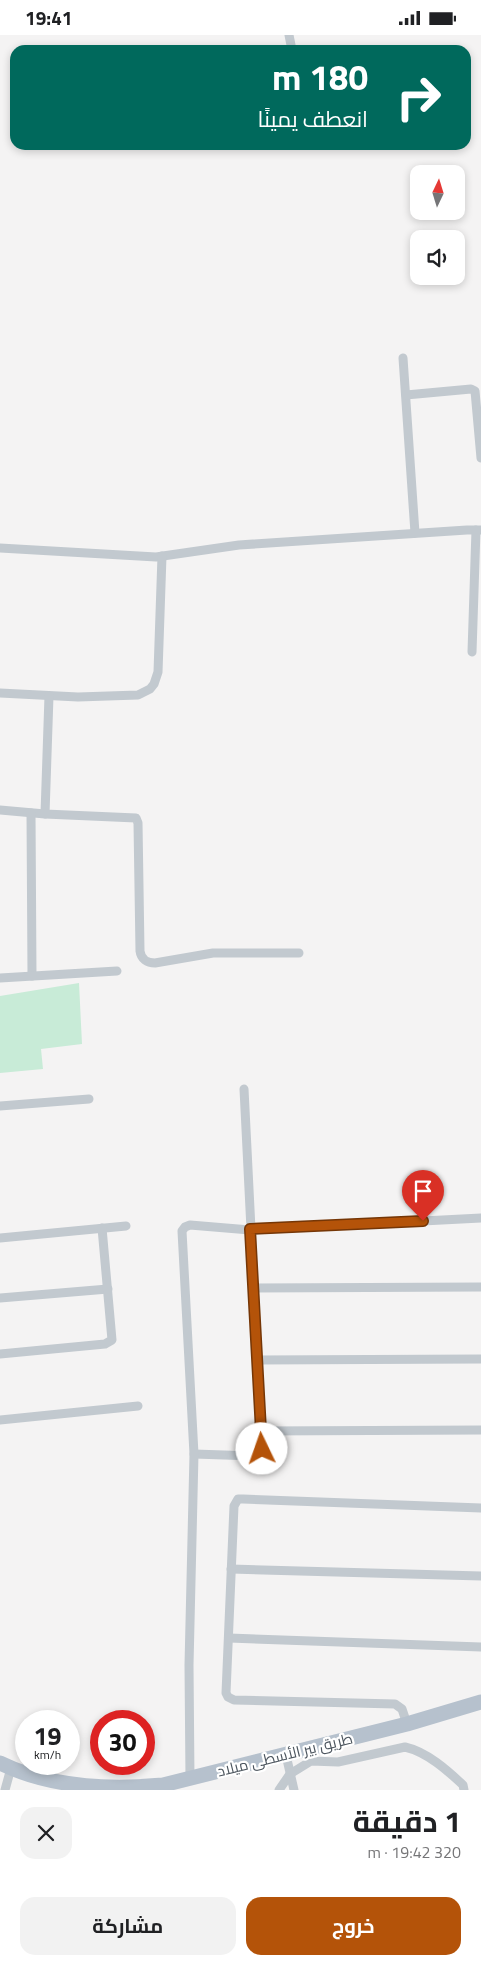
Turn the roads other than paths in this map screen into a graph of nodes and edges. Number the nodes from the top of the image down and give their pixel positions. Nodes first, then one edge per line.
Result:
1 (403, 357) dead end
2 (406, 395) junction
3 (481, 458) edge
4 (479, 530) edge
5 (415, 533) junction
6 (0, 548) edge
7 (162, 556) junction
8 (477, 594) edge
9 (472, 652) dead end
10 (0, 693) edge
11 (49, 696) junction
12 (0, 810) edge
13 (31, 813) junction
14 (45, 815) junction
15 (299, 953) dead end
16 (117, 971) dead end
17 (32, 976) junction
18 (0, 978) edge
19 (244, 1089) dead end
20 (89, 1099) dead end
21 (0, 1106) edge
22 (481, 1218) edge
23 (126, 1226) dead end
24 (102, 1228) junction
25 (250, 1229) junction
26 (0, 1238) edge
27 (481, 1287) edge
28 (254, 1288) junction
29 (108, 1289) junction
30 (0, 1298) edge
31 (0, 1354) edge
32 (481, 1359) edge
33 (258, 1360) junction
34 (138, 1406) dead end
35 (0, 1420) edge
36 (481, 1430) edge
37 (261, 1431) junction
38 (194, 1454) junction
39 (481, 1508) edge
40 (231, 1569) junction
41 (481, 1576) edge
42 (229, 1638) junction
43 (481, 1647) edge
44 (481, 1702) edge
45 (407, 1724) junction
46 (286, 1755) junction
47 (5, 1765) edge
48 (290, 1774) junction
49 (183, 1784) edge
50 (5, 1790) edge
51 (279, 1790) edge
52 (294, 1790) edge
53 (464, 1790) edge

1 - 2 street
2 - 3 street
2 - 5 street
4 - 5 street
4 - 8 street
5 - 7 street
6 - 7 street
7 - 11 street
8 - 9 street
10 - 11 street
11 - 14 street
12 - 13 street
13 - 14 street
13 - 17 street
14 - 15 street
16 - 17 street
17 - 18 street
19 - 25 street
20 - 21 street
22 - 25 street
23 - 24 street
24 - 26 street
24 - 29 street
25 - 28 street
25 - 38 street
27 - 28 street
28 - 33 street
29 - 30 street
29 - 31 street
32 - 33 street
33 - 37 street
34 - 35 street
36 - 37 street
37 - 38 street
38 - 49 street
39 - 40 street
40 - 41 street
40 - 42 street
42 - 43 street
42 - 45 street
44 - 45 main road, طريق بير الأسطى ميلاد
45 - 46 main road, طريق بير الأسطى ميلاد
46 - 48 street
46 - 49 main road, طريق بير الأسطى ميلاد
47 - 49 main road, طريق بير الأسطى ميلاد
47 - 50 street
48 - 51 street
48 - 52 street
48 - 53 street

